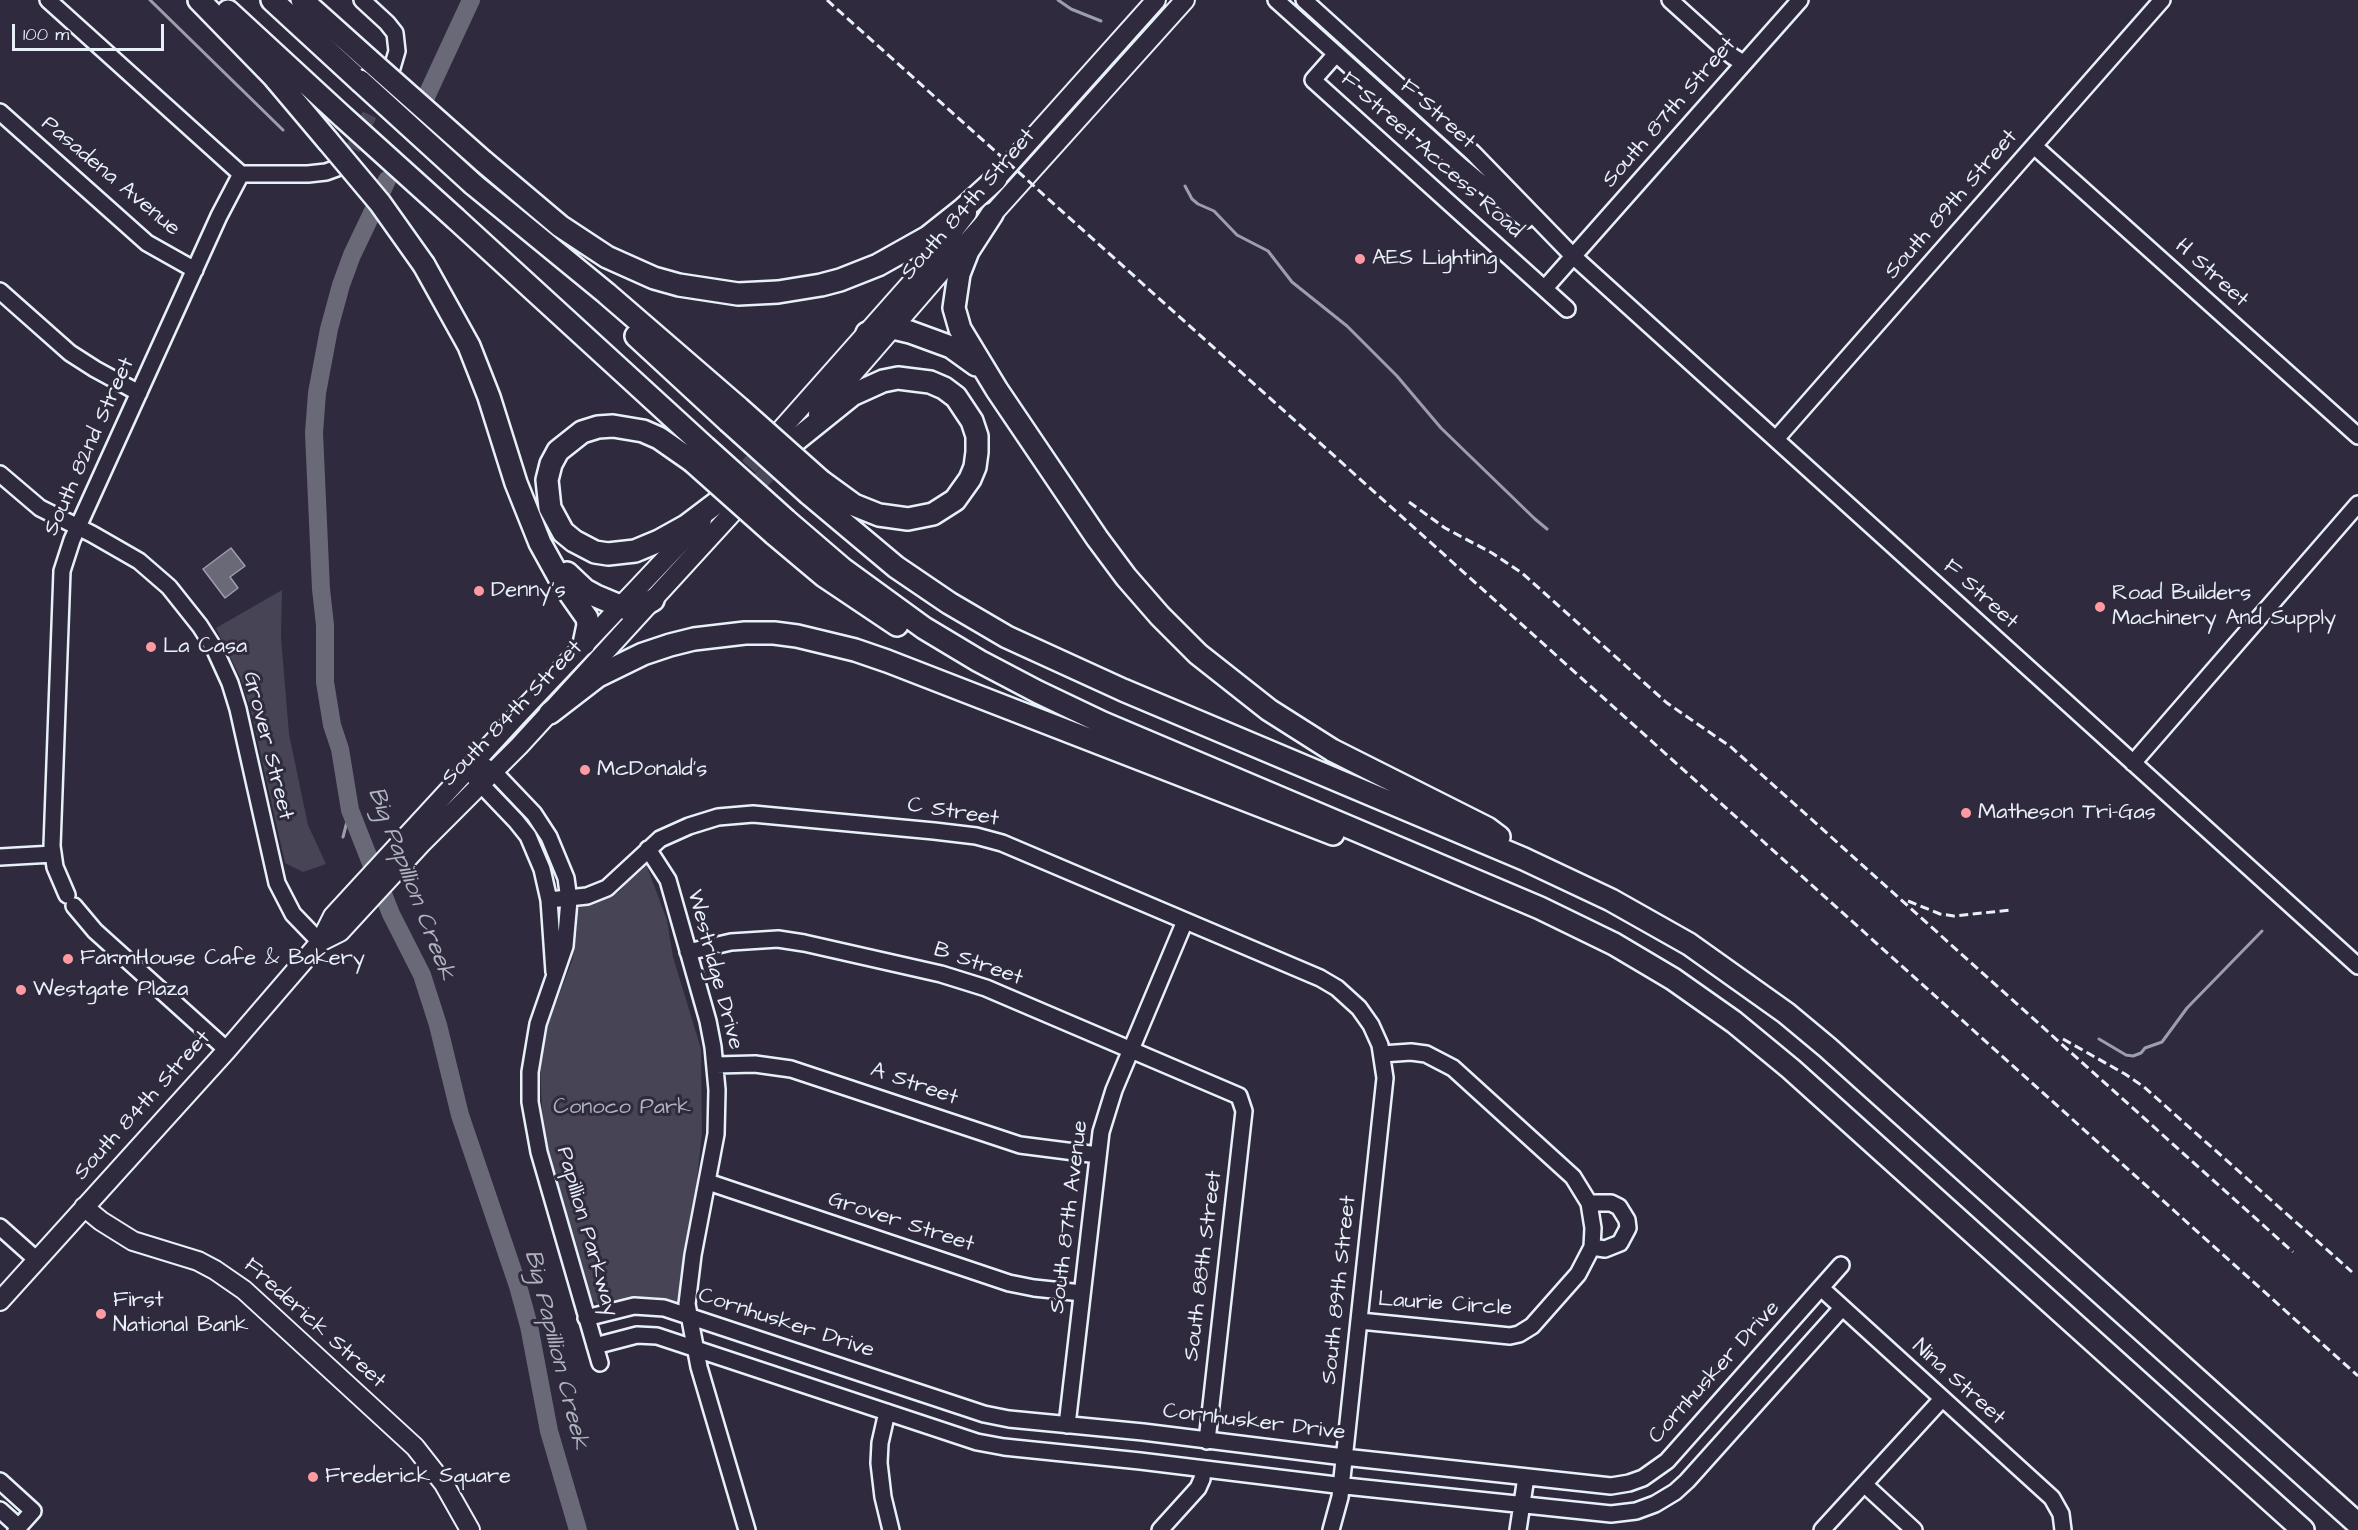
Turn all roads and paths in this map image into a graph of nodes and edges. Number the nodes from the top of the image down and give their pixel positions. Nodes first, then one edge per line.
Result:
1 (48, 0) edge
2 (199, 0) edge
3 (216, 0) edge
4 (273, 0) edge
5 (302, 0) edge
6 (362, 0) edge
7 (1156, 0) edge
8 (1185, 0) edge
9 (1276, 0) edge
10 (1304, 0) edge
11 (1670, 0) edge
12 (1800, 0) edge
13 (2162, 0) edge
14 (1336, 54) junction
15 (1743, 63) junction
16 (393, 66) tunnel mouth
17 (0, 112) edge
18 (2034, 146) junction
19 (337, 168) dead end
20 (241, 174) junction
21 (996, 178) junction
22 (992, 214) junction
23 (1573, 256) junction
24 (195, 270) junction
25 (1545, 288) junction
26 (0, 291) edge
27 (1567, 309) dead end
28 (893, 328) junction
29 (867, 333) junction
30 (997, 390) junction
31 (139, 393) junction
32 (2358, 436) edge
33 (789, 439) junction
34 (1776, 439) junction
35 (698, 454) junction
36 (0, 474) edge
37 (815, 488) junction
38 (724, 504) junction
39 (2358, 504) edge
40 (532, 523) junction
41 (78, 528) junction
42 (653, 600) junction
43 (620, 607) junction
44 (584, 644) junction
45 (550, 713) junction
46 (2133, 763) junction
47 (472, 764) junction
48 (493, 771) junction
49 (480, 785) junction
50 (648, 849) junction
51 (53, 854) junction
52 (0, 857) edge
53 (1524, 859) junction
54 (549, 900) junction
55 (569, 900) junction
56 (1185, 921) junction
57 (336, 924) junction
58 (1593, 933) junction
59 (320, 942) junction
60 (688, 951) junction
61 (2358, 966) edge
62 (554, 972) junction
63 (1131, 1049) junction
64 (227, 1050) junction
65 (1382, 1054) junction
66 (716, 1065) junction
67 (1239, 1096) joint
68 (1098, 1155) junction
69 (708, 1182) junction
70 (1589, 1203) junction
71 (84, 1207) junction
72 (0, 1227) edge
73 (1592, 1247) junction
74 (37, 1260) junction
75 (1841, 1265) dead end
76 (1821, 1288) junction
77 (1082, 1293) junction
78 (0, 1301) edge
79 (1842, 1308) junction
80 (690, 1316) junction
81 (586, 1318) junction
82 (1360, 1321) junction
83 (595, 1346) junction
84 (695, 1348) junction
85 (600, 1363) dead end
86 (1942, 1399) junction
87 (887, 1412) junction
88 (1067, 1425) junction
89 (1207, 1441) junction
90 (1344, 1457) junction
91 (1203, 1470) junction
92 (1526, 1477) junction
93 (0, 1481) edge
94 (1864, 1484) junction
95 (1341, 1486) junction
96 (1522, 1506) junction
97 (0, 1510) edge
98 (2358, 1524) edge
99 (17, 1528) edge
100 (470, 1530) edge
101 (747, 1530) edge
102 (891, 1530) edge
103 (1160, 1530) edge
104 (1331, 1530) edge
105 (1518, 1530) edge
106 (1822, 1530) edge
107 (1914, 1530) edge
108 (2063, 1530) edge
109 (2303, 1530) edge

1 - 20 street
2 - 40 highway, bridge
3 - 35 highway, bridge
4 - 37 highway, bridge
5 - 21 highway, bridge
6 - 16 street
7 - 21 main road, South 84th Street
8 - 22 main road, South 84th Street
9 - 14 street, F Street
10 - 23 street, F Street
11 - 15 street
12 - 15 street, South 87th Street
13 - 18 street, South 89th Street
14 - 23 street, F Street
14 - 25 street, F Street Access Road
15 - 23 street, South 87th Street
17 - 24 street, Pasadena Avenue
18 - 32 street, H Street
18 - 34 street, South 89th Street
19 - 20 street
20 - 24 street, South 82nd Street
21 - 29 main road, South 84th Street
22 - 28 main road, South 84th Street
22 - 30 highway
23 - 25 street
23 - 34 street, F Street
24 - 31 street, South 82nd Street
25 - 27 street, F Street Access Road
26 - 31 street
28 - 29 highway
28 - 30 highway
28 - 33 main road, South 84th Street
29 - 33 main road, South 84th Street
30 - 53 highway
31 - 41 street, South 82nd Street
33 - 37 highway
34 - 46 street, F Street
35 - 38 highway
35 - 58 highway, bridge
36 - 41 street, Grover Street
37 - 53 highway
38 - 42 main road, South 84th Street
38 - 43 main road, South 84th Street
39 - 46 street
40 - 43 highway
40 - 44 highway
41 - 51 street, South 82nd Street
41 - 59 street, Grover Street
42 - 43 highway
42 - 45 main road, South 84th Street
43 - 44 main road, South 84th Street
44 - 47 main road, South 84th Street
45 - 48 main road, South 84th Street
45 - 58 highway
46 - 61 street, F Street
47 - 48 street, Papillion Parkway
47 - 49 street, Papillion Parkway
47 - 57 main road, South 84th Street
48 - 49 main road, South 84th Street
48 - 55 street, Papillion Parkway
49 - 54 street, Papillion Parkway
49 - 57 main road, South 84th Street
50 - 55 street, C Street
50 - 56 street, C Street
50 - 60 street, Westridge Drive
51 - 52 street
51 - 64 street, South 82nd Street
53 - 98 highway
54 - 55 street, C Street
54 - 62 street, Papillion Parkway
55 - 62 street, Papillion Parkway
56 - 63 street, South 87th Avenue
56 - 65 street, C Street
57 - 59 main road, South 84th Street
58 - 109 highway
59 - 64 main road, South 84th Street
60 - 63 street, B Street
60 - 66 street, Westridge Drive
62 - 81 street, Papillion Parkway
63 - 67 street, B Street
63 - 68 street, South 87th Avenue
64 - 71 main road, South 84th Street
65 - 70 street, Laurie Circle
65 - 82 street, South 89th Street
66 - 68 street, A Street
66 - 69 street, Westridge Drive
67 - 89 street, South 88th Street
68 - 77 street, South 87th Avenue
69 - 77 street, Grover Street
69 - 80 street, Westridge Drive
70 - 73 street, Laurie Circle
70 - 73 street
71 - 74 main road, South 84th Street
71 - 100 main road, Frederick Street
72 - 74 street
73 - 82 street, Laurie Circle
74 - 78 main road, South 84th Street
75 - 76 street, Cornhusker Drive
76 - 79 street, Nina Street
76 - 92 street, Cornhusker Drive
77 - 88 street, South 87th Avenue
79 - 86 street, Nina Street
79 - 96 street
80 - 81 street, Cornhusker Drive
80 - 84 street, Westridge Drive
80 - 88 street, Cornhusker Drive
81 - 83 street, Papillion Parkway
82 - 90 street, South 89th Street
83 - 84 street
83 - 85 street, Papillion Parkway
84 - 87 street
84 - 101 street, Westridge Drive
86 - 94 street
86 - 108 street, Nina Street
87 - 91 street
87 - 102 street
88 - 89 street, Cornhusker Drive
89 - 90 street, Cornhusker Drive
90 - 92 street, Cornhusker Drive
90 - 95 street, South 89th Street
91 - 95 street
91 - 103 street
92 - 96 street
93 - 99 street
94 - 106 street
94 - 107 street
95 - 96 street
95 - 104 street, South 89th Street
96 - 105 street
97 - 99 street

